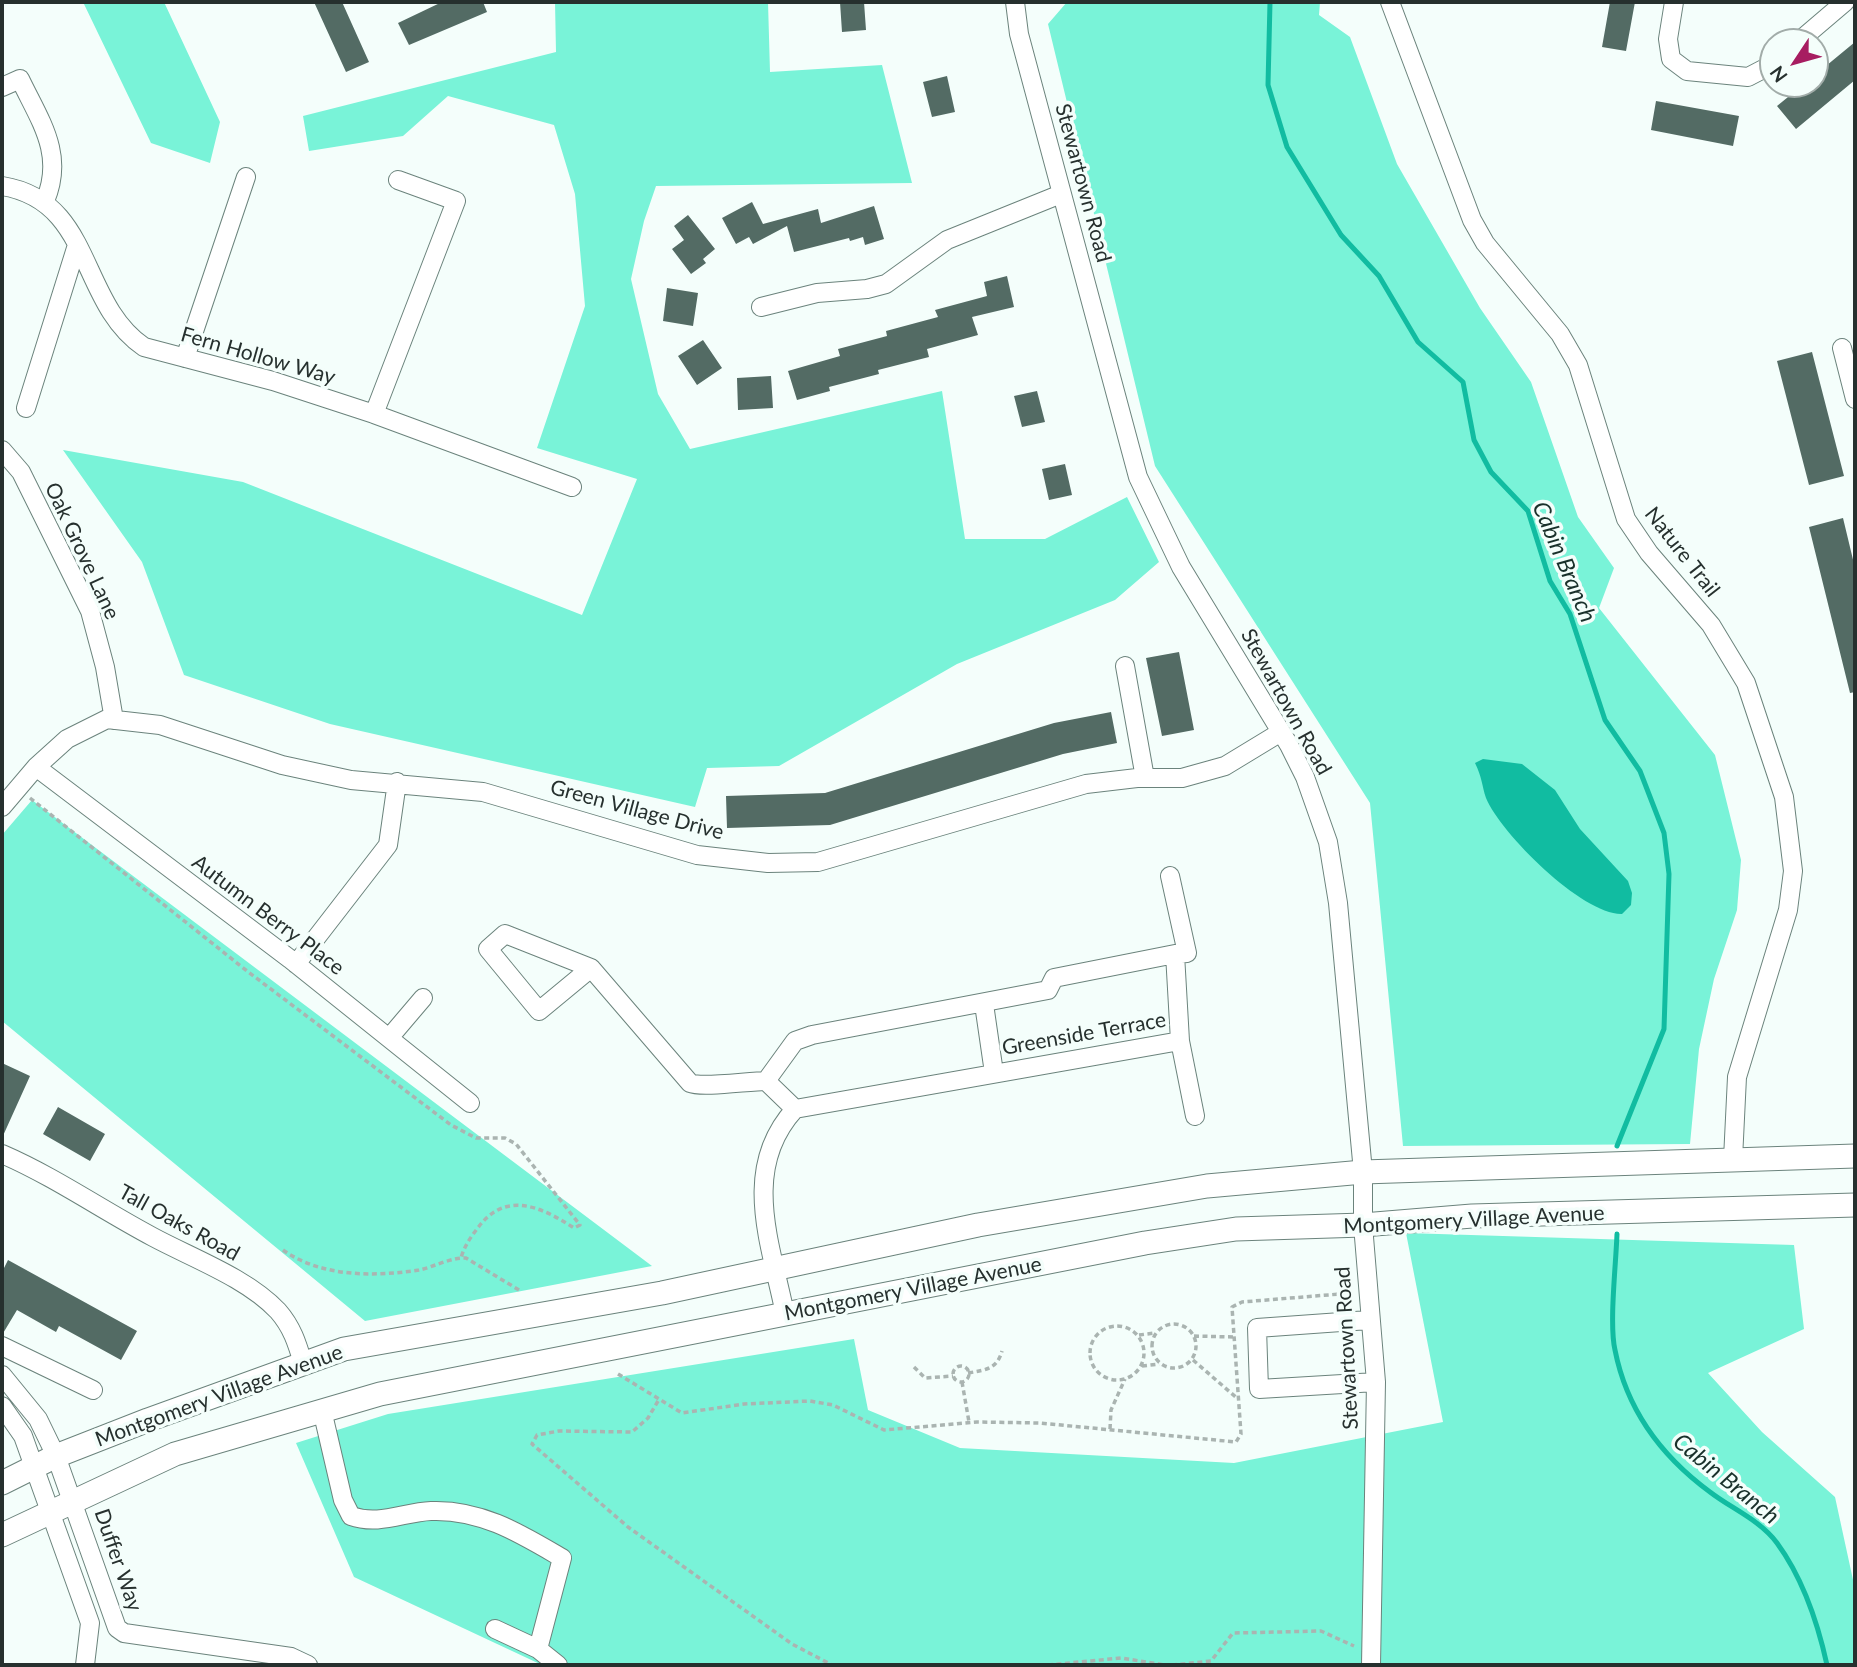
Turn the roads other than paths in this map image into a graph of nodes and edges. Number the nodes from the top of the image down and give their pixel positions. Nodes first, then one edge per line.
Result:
1 (1015, 2) edge
2 (1390, 2) edge
3 (1674, 2) edge
4 (1844, 2) edge
5 (1814, 28) edge
6 (1759, 72) edge
7 (2, 87) edge
8 (246, 177) dead end
9 (398, 180) dead end
10 (2, 186) edge
11 (1061, 194) junction
12 (45, 201) junction
13 (77, 245) junction
14 (761, 307) dead end
15 (1842, 348) dead end
16 (185, 358) junction
17 (1855, 399) edge
18 (26, 408) dead end
19 (374, 414) junction
20 (2, 450) edge
21 (572, 486) dead end
22 (1125, 666) dead end
23 (114, 720) junction
24 (1281, 732) junction
25 (36, 766) junction
26 (1145, 778) junction
27 (397, 782) junction
28 (2, 807) edge
29 (1170, 876) dead end
30 (1175, 954) junction
31 (296, 964) junction
32 (592, 968) junction
33 (423, 998) dead end
34 (984, 1004) junction
35 (389, 1038) junction
36 (1180, 1041) junction
37 (994, 1073) junction
38 (766, 1081) junction
39 (470, 1103) dead end
40 (794, 1109) junction
41 (1195, 1116) dead end
42 (2, 1154) edge
43 (1855, 1156) edge
44 (1733, 1159) junction
45 (1363, 1172) junction
46 (1855, 1205) edge
47 (1363, 1225) junction
48 (776, 1268) junction
49 (785, 1314) junction
50 (1361, 1320) junction
51 (2, 1346) edge
52 (303, 1363) junction
53 (2, 1374) edge
54 (1376, 1382) junction
55 (93, 1390) dead end
56 (2, 1406) edge
57 (321, 1410) junction
58 (56, 1456) junction
59 (33, 1469) junction
60 (2, 1483) edge
61 (74, 1499) junction
62 (51, 1510) junction
63 (2, 1535) edge
64 (495, 1629) dead end
65 (538, 1648) junction
66 (275, 1660) edge
67 (1372, 1660) edge
68 (85, 1665) edge
69 (308, 1665) edge
70 (558, 1665) edge

1 - 11 street, Stewartown Road
2 - 44 street, Nature Trail
3 - 6 street
4 - 5 street
7 - 12 street
8 - 16 street
9 - 19 street
10 - 12 street, Fern Hollow Way
11 - 14 street
11 - 24 street, Stewartown Road
12 - 13 street, Fern Hollow Way
13 - 16 street, Fern Hollow Way
13 - 18 street
15 - 17 street
16 - 19 street, Fern Hollow Way
19 - 21 street, Fern Hollow Way
20 - 23 street, Oak Grove Lane
22 - 26 street
23 - 25 street, Green Village Drive
23 - 27 street, Green Village Drive
24 - 26 street, Green Village Drive
24 - 45 street, Stewartown Road
25 - 28 street, Green Village Drive
25 - 31 street, Autumn Berry Place
26 - 27 street, Green Village Drive
27 - 31 street
29 - 30 street
30 - 34 street
30 - 36 street, Greenside Terrace
31 - 35 street, Autumn Berry Place
32 - 32 street
32 - 38 street
33 - 35 street
34 - 37 street
34 - 38 street
35 - 39 street, Autumn Berry Place
36 - 37 street, Greenside Terrace
36 - 41 street
37 - 40 street, Greenside Terrace
38 - 40 street
40 - 48 street
42 - 52 street, Tall Oaks Road
43 - 44 main road, Montgomery Village Avenue
44 - 45 main road, Montgomery Village Avenue
45 - 47 street, Stewartown Road
45 - 48 main road, Montgomery Village Avenue
46 - 47 main road, Montgomery Village Avenue
47 - 49 main road, Montgomery Village Avenue
47 - 50 street, Stewartown Road
48 - 49 street
48 - 52 main road, Montgomery Village Avenue
49 - 57 main road, Montgomery Village Avenue
50 - 54 street, Stewartown Road
50 - 54 street
51 - 55 street
52 - 58 main road, Montgomery Village Avenue
53 - 58 street, Duffer Way
54 - 67 street, Stewartown Road
56 - 59 street
57 - 61 main road, Montgomery Village Avenue
57 - 65 street
58 - 59 main road, Montgomery Village Avenue
58 - 61 street, Duffer Way
59 - 60 main road, Montgomery Village Avenue
59 - 62 street
61 - 62 main road, Montgomery Village Avenue
61 - 66 street, Duffer Way
62 - 63 main road, Montgomery Village Avenue
62 - 68 street
64 - 65 street
65 - 70 street
66 - 69 street, Duffer Way

